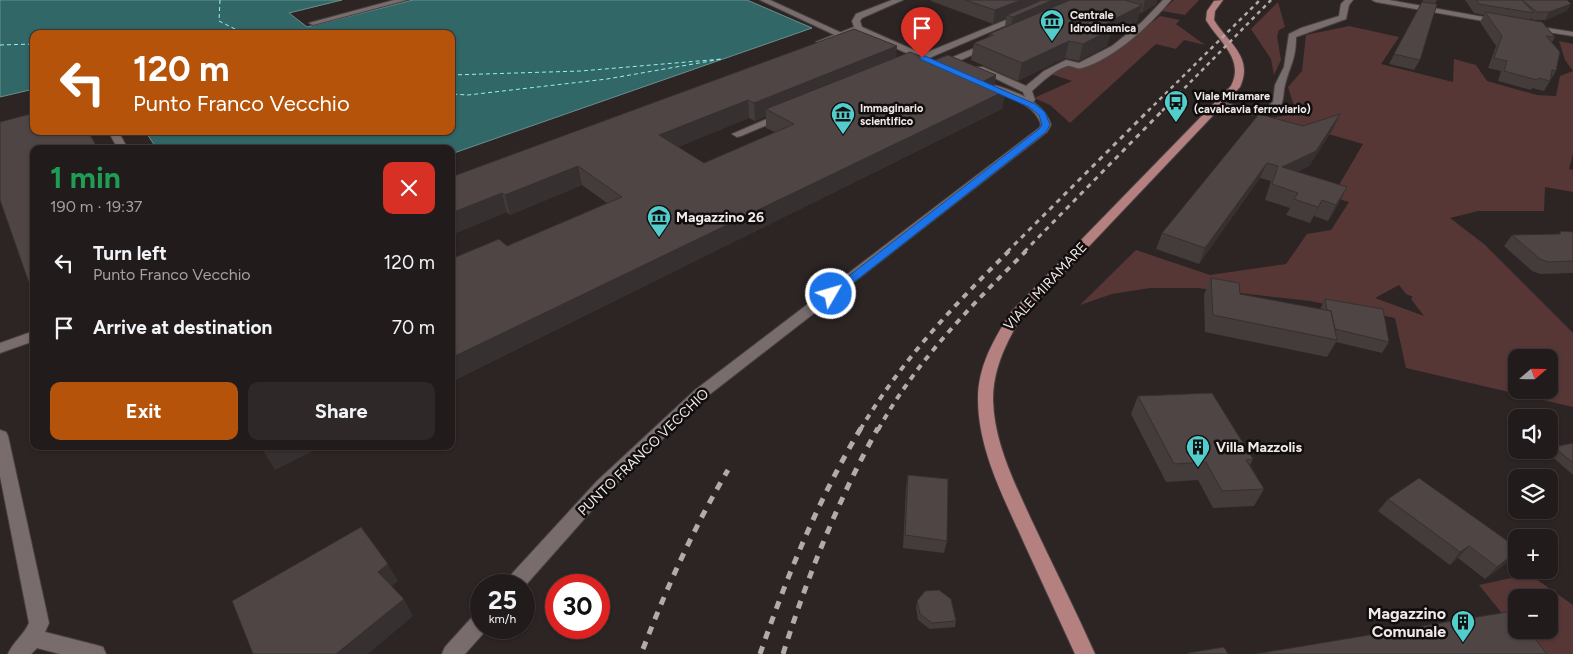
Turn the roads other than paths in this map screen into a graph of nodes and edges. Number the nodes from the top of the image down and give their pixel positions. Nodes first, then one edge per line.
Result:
1 (403, 0) edge
2 (764, 0) edge
3 (899, 0) edge
4 (1167, 0) edge
5 (1219, 0) edge
6 (1349, 0) edge
7 (1376, 0) edge
8 (1027, 14) edge
9 (1138, 16) edge
10 (1147, 19) junction
11 (1505, 22) edge
12 (313, 23) dead end
13 (1524, 26) edge
14 (858, 28) junction
15 (840, 34) junction
16 (1573, 34) edge
17 (1001, 40) edge
18 (813, 45) edge
19 (922, 58) junction
20 (905, 65) edge
21 (954, 65) junction
22 (980, 83) edge
23 (1027, 90) junction
24 (1030, 100) dead end
25 (1219, 104) junction
26 (793, 111) edge
27 (737, 134) dead end
28 (30, 337) edge
29 (0, 348) edge
30 (0, 436) edge
31 (524, 574) edge
32 (470, 634) edge
33 (33, 638) junction
34 (18, 654) edge
35 (96, 654) edge
36 (452, 654) edge
37 (1085, 654) edge

1 - 12 street
2 - 15 street
3 - 14 street
4 - 10 street
5 - 25 main road, VIALE MIRAMARE
6 - 25 street
7 - 11 street
8 - 19 street
9 - 10 street
10 - 23 street
13 - 16 street
14 - 15 street
14 - 19 street
15 - 18 street
17 - 21 street
19 - 20 street
19 - 21 street
21 - 23 street
22 - 31 street, PUNTO FRANCO VECCHIO
23 - 24 street
25 - 37 main road, VIALE MIRAMARE
26 - 27 street
28 - 29 street
30 - 33 street
32 - 36 street
33 - 34 street
33 - 35 street

